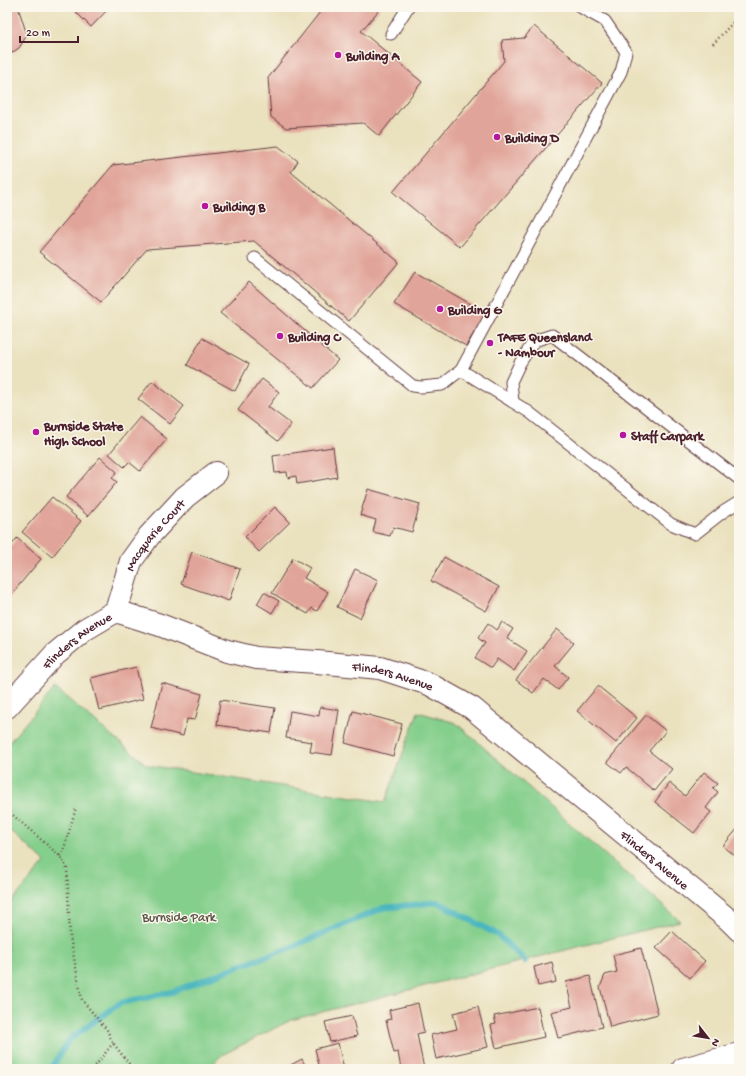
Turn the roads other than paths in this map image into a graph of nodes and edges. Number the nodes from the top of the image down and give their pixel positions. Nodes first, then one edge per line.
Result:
1 (408, 7) edge
2 (580, 7) edge
3 (391, 34) dead end
4 (255, 258) dead end
5 (461, 370) junction
6 (513, 402) junction
7 (216, 473) dead end
8 (739, 479) edge
9 (739, 502) edge
10 (116, 611) junction
11 (7, 707) edge
12 (739, 930) edge
13 (739, 1054) edge
14 (683, 1069) edge

1 - 3 lane
2 - 5 lane
4 - 5 lane
5 - 6 lane
6 - 8 lane
6 - 9 lane
7 - 10 street, Macquarie Court
10 - 11 street, Flinders Avenue
10 - 12 street, Flinders Avenue
13 - 14 street

